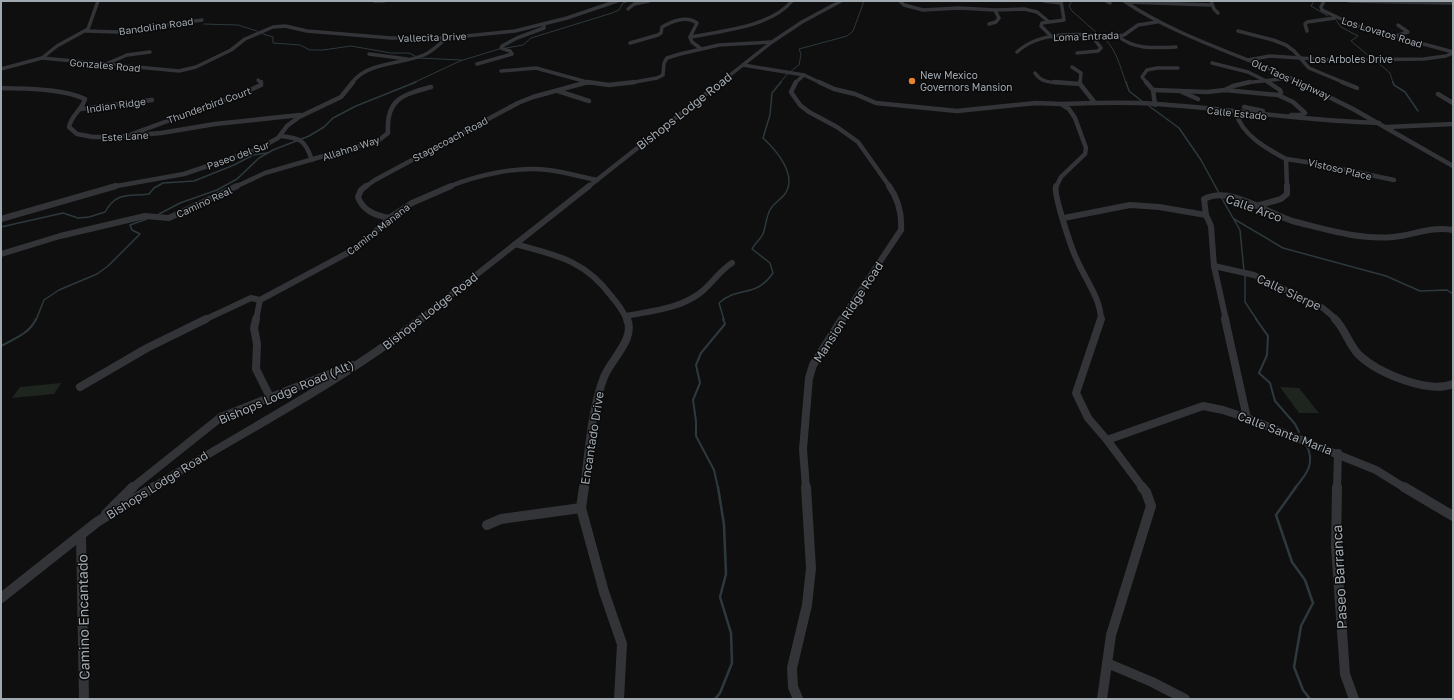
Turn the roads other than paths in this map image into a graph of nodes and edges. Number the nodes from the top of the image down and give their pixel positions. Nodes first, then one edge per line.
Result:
1 (98, 1) edge
2 (374, 1) edge
3 (384, 1) edge
4 (617, 1) edge
5 (649, 1) edge
6 (792, 1) edge
7 (842, 1) edge
8 (900, 1) edge
9 (1044, 1) edge
10 (1106, 1) edge
11 (1166, 1) edge
12 (1324, 1) edge
13 (1350, 1) edge
14 (1061, 2) edge
15 (1125, 2) edge
16 (1396, 2) edge
17 (1110, 3) dead end
18 (1211, 3) edge
19 (1453, 3) edge
20 (1187, 5) junction
21 (628, 9) dead end
22 (995, 10) junction
23 (1218, 13) dead end
24 (1337, 18) junction
25 (202, 20) dead end
26 (1048, 21) junction
27 (1157, 22) junction
28 (544, 24) junction
29 (989, 24) dead end
30 (1398, 25) dead end
31 (86, 31) junction
32 (1307, 31) dead end
33 (1238, 32) dead end
34 (1092, 36) junction
35 (1118, 36) junction
36 (1394, 36) junction
37 (690, 37) junction
38 (1052, 37) junction
39 (245, 38) joint
40 (446, 38) junction
41 (772, 42) junction
42 (630, 43) dead end
43 (1176, 47) dead end
44 (700, 48) junction
45 (150, 52) dead end
46 (1017, 52) dead end
47 (1077, 53) dead end
48 (1453, 53) edge
49 (369, 54) dead end
50 (42, 58) junction
51 (1299, 58) junction
52 (409, 59) junction
53 (1248, 60) junction
54 (1212, 63) dead end
55 (477, 64) dead end
56 (105, 65) junction
57 (743, 65) junction
58 (1072, 67) dead end
59 (1178, 68) dead end
60 (1, 69) edge
61 (501, 71) dead end
62 (1035, 73) dead end
63 (804, 75) junction
64 (1290, 78) junction
65 (258, 80) dead end
66 (1267, 81) junction
67 (588, 82) junction
68 (1080, 84) junction
69 (431, 87) dead end
70 (1, 88) edge
71 (1357, 88) dead end
72 (1153, 90) junction
73 (1225, 90) junction
74 (558, 91) junction
75 (1180, 91) junction
76 (1438, 94) dead end
77 (1278, 95) junction
78 (1198, 99) dead end
79 (152, 100) dead end
80 (589, 101) dead end
81 (1095, 103) junction
82 (1453, 103) edge
83 (1061, 104) junction
84 (1155, 104) junction
85 (1244, 107) dead end
86 (80, 109) junction
87 (1236, 113) junction
88 (302, 115) junction
89 (1380, 123) junction
90 (1453, 124) edge
91 (1386, 127) junction
92 (128, 136) junction
93 (280, 136) junction
94 (1286, 159) junction
95 (312, 160) junction
96 (1453, 166) edge
97 (597, 180) junction
98 (1394, 180) dead end
99 (1256, 206) junction
100 (1206, 216) junction
101 (389, 218) junction
102 (1064, 218) junction
103 (1, 219) edge
104 (1453, 230) edge
105 (515, 244) junction
106 (1, 254) edge
107 (732, 263) dead end
108 (1214, 266) junction
109 (260, 300) junction
110 (626, 316) junction
111 (367, 359) junction
112 (1453, 384) edge
113 (80, 386) dead end
114 (270, 397) junction
115 (1248, 418) junction
116 (1107, 440) junction
117 (1338, 453) junction
118 (581, 508) junction
119 (1453, 516) edge
120 (97, 522) junction
121 (487, 525) dead end
122 (81, 536) junction
123 (1, 598) edge
124 (1107, 663) junction
125 (84, 699) edge
126 (619, 699) edge
127 (798, 699) edge
128 (1102, 699) edge
129 (1185, 699) edge
130 (1354, 699) edge

1 - 31 street
2 - 3 street
4 - 28 street, Vallecita Drive
5 - 21 street
6 - 37 street
7 - 41 street, Bishops Lodge Road
8 - 22 street
9 - 14 street
10 - 17 street
11 - 20 street
12 - 24 street, Los Lovatos Road
13 - 16 street
14 - 26 street
15 - 20 street
15 - 27 street, Old Taos Highway
16 - 19 street
18 - 20 street
18 - 23 street
22 - 26 street
22 - 29 street
24 - 32 street
24 - 36 street, Los Lovatos Road
25 - 31 street, Bandolina Road
26 - 38 street
27 - 35 street, Loma Entrada
27 - 53 street, Old Taos Highway
28 - 40 street, Vallecita Drive
28 - 55 street
30 - 36 street
31 - 50 street, Gonzales Road
33 - 51 street
34 - 35 street, Loma Entrada
34 - 38 street, Loma Entrada
34 - 47 street
35 - 43 street
36 - 48 street, Los Lovatos Road
37 - 42 street
37 - 44 street
38 - 46 street, Loma Entrada
39 - 40 street, Vallecita Drive
39 - 56 street, Gonzales Road
40 - 52 street, Paseo del Sur
41 - 44 street
41 - 57 street, Bishops Lodge Road
44 - 67 street, Stagecoach Road
45 - 56 street
48 - 51 street, Los Arboles Drive
49 - 52 street
50 - 56 street, Gonzales Road
50 - 60 street
51 - 53 street, Los Arboles Drive
51 - 71 street
52 - 88 street, Paseo del Sur
53 - 64 street, Old Taos Highway
54 - 66 street
57 - 63 street, Calle Estado
57 - 97 street, Bishops Lodge Road
58 - 68 street
59 - 72 street
61 - 67 street, Stagecoach Road
62 - 68 street
63 - 83 street, Calle Estado
63 - 127 street, Mansion Ridge Road
64 - 66 street
64 - 89 street, Old Taos Highway
65 - 92 street, Thunderbird Court
66 - 73 street
66 - 77 street
67 - 74 street, Stagecoach Road
68 - 81 street
69 - 95 street, Allahna Way
70 - 86 street
72 - 75 street
72 - 84 street
73 - 75 street
73 - 77 street
74 - 80 street
74 - 101 street, Stagecoach Road
75 - 78 street
76 - 82 street
77 - 85 street
79 - 86 street, Indian Ridge
81 - 83 street, Calle Estado
81 - 84 street, Calle Estado
83 - 102 street
84 - 87 street, Calle Estado
86 - 92 street, Este Lane
87 - 89 street, Calle Estado
87 - 94 street
88 - 92 street, Este Lane
88 - 93 street, Paseo del Sur
89 - 91 street, Old Taos Highway
90 - 91 street
91 - 96 street, Old Taos Highway
93 - 95 street
93 - 103 street, Paseo del Sur
94 - 98 street, Vistoso Place
94 - 99 street
95 - 106 street, Camino Real
97 - 101 street, Camino Manana
97 - 105 street, Bishops Lodge Road
99 - 100 street, Calle Arco
99 - 104 street, Calle Arco
100 - 102 street
100 - 108 street, Calle Arco
101 - 109 street, Camino Manana
102 - 116 street
105 - 110 street
105 - 111 street, Bishops Lodge Road
107 - 110 street
108 - 112 street, Calle Sierpe
108 - 115 street, Calle Arco
109 - 113 street, Camino Manana
109 - 114 street
110 - 118 street, Encantado Drive
111 - 114 street, Bishops Lodge Road (Alt)
111 - 120 street, Bishops Lodge Road
114 - 120 street, Bishops Lodge Road (Alt)
115 - 116 street, Calle Santa Maria
115 - 117 street, Calle Santa Maria
116 - 124 street
117 - 119 street, Calle Santa Maria
117 - 130 street, Paseo Barranca
118 - 121 street
118 - 126 street, Encantado Drive
120 - 122 street, Bishops Lodge Road
122 - 123 street, Bishops Lodge Road
122 - 125 street, Camino Encantado
124 - 128 street
124 - 129 street

